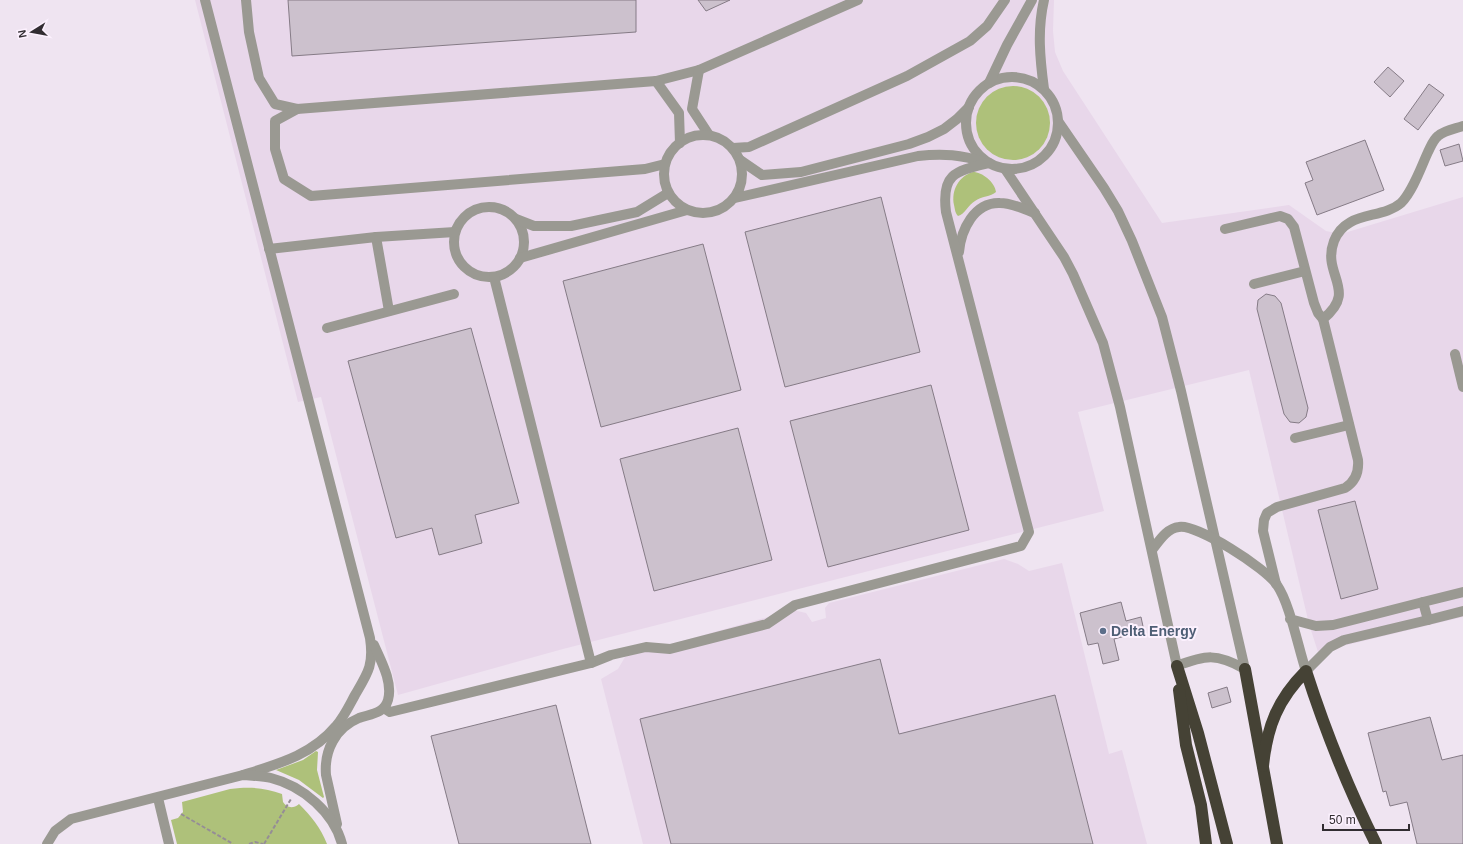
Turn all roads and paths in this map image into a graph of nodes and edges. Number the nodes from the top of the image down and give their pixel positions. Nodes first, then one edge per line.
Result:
1 (205, 0) edge
2 (246, 0) edge
3 (858, 0) edge
4 (1006, 0) edge
5 (1032, 0) edge
6 (1044, 0) edge
7 (699, 70) junction
8 (656, 81) junction
9 (989, 83) junction
10 (1044, 89) junction
11 (969, 107) junction
12 (297, 109) junction
13 (1058, 121) junction
14 (1463, 126) edge
15 (709, 135) junction
16 (680, 143) junction
17 (733, 148) junction
18 (740, 160) junction
19 (989, 163) junction
20 (665, 164) junction
21 (1005, 169) junction
22 (668, 193) junction
23 (735, 198) junction
24 (687, 210) junction
25 (1036, 213) junction
26 (516, 219) junction
27 (1225, 229) dead end
28 (455, 232) junction
29 (376, 237) junction
30 (269, 249) junction
31 (958, 256) junction
32 (520, 258) junction
33 (1305, 271) junction
34 (494, 277) junction
35 (1254, 284) dead end
36 (454, 294) dead end
37 (389, 312) junction
38 (1323, 319) junction
39 (327, 328) dead end
40 (1455, 354) dead end
41 (1463, 387) edge
42 (1349, 425) junction
43 (1295, 438) dead end
44 (1215, 540) junction
45 (1152, 550) junction
46 (1276, 584) junction
47 (1463, 592) edge
48 (1423, 602) junction
49 (1463, 611) edge
50 (1290, 619) junction
51 (1428, 620) junction
52 (370, 638) junction
53 (591, 663) junction
54 (1177, 666) junction
55 (1245, 670) junction
56 (1306, 671) junction
57 (384, 708) junction
58 (1263, 766) junction
59 (243, 775) junction
60 (158, 798) junction
61 (292, 798) dead end
62 (181, 814) dead end
63 (341, 841) edge
64 (47, 844) edge
65 (169, 844) edge
66 (233, 844) edge
67 (249, 844) edge
68 (264, 844) edge
69 (1206, 844) edge
70 (1227, 844) edge
71 (1276, 844) edge
72 (1376, 844) edge

1 - 30 street
2 - 12 street
3 - 7 street
4 - 17 street
5 - 9 street
6 - 10 street
7 - 8 street
7 - 15 street
8 - 12 street
8 - 16 street
9 - 10 street
9 - 11 street
10 - 13 street
11 - 18 street
11 - 19 street
12 - 20 street
13 - 21 street
13 - 44 street
14 - 38 street
15 - 16 street
15 - 17 street
16 - 20 street
17 - 18 street
18 - 23 street
19 - 21 street
19 - 23 street
19 - 31 street
20 - 22 street
21 - 25 street
22 - 24 street
22 - 26 street
23 - 24 street
24 - 32 street
25 - 31 street
25 - 45 street
26 - 28 street
26 - 32 street
27 - 33 street
28 - 29 street
28 - 34 street
29 - 30 street
29 - 37 street
30 - 52 street
31 - 53 street
32 - 34 street
33 - 35 street
33 - 38 street
34 - 53 street
36 - 37 street
37 - 39 street
38 - 42 street
40 - 41 street
42 - 43 street
42 - 46 street
44 - 45 street
44 - 46 street
44 - 55 street
45 - 54 street
46 - 50 street
47 - 48 street
48 - 50 street
48 - 51 street
49 - 51 street
50 - 56 street
51 - 56 street
52 - 57 street
52 - 59 street
53 - 57 street
54 - 55 street
54 - 69 highway
54 - 70 highway
55 - 58 highway
56 - 58 highway
56 - 72 highway
57 - 63 street
58 - 71 highway
59 - 60 street
59 - 63 street
60 - 64 street
60 - 65 street
61 - 68 path
62 - 66 path
67 - 68 path

